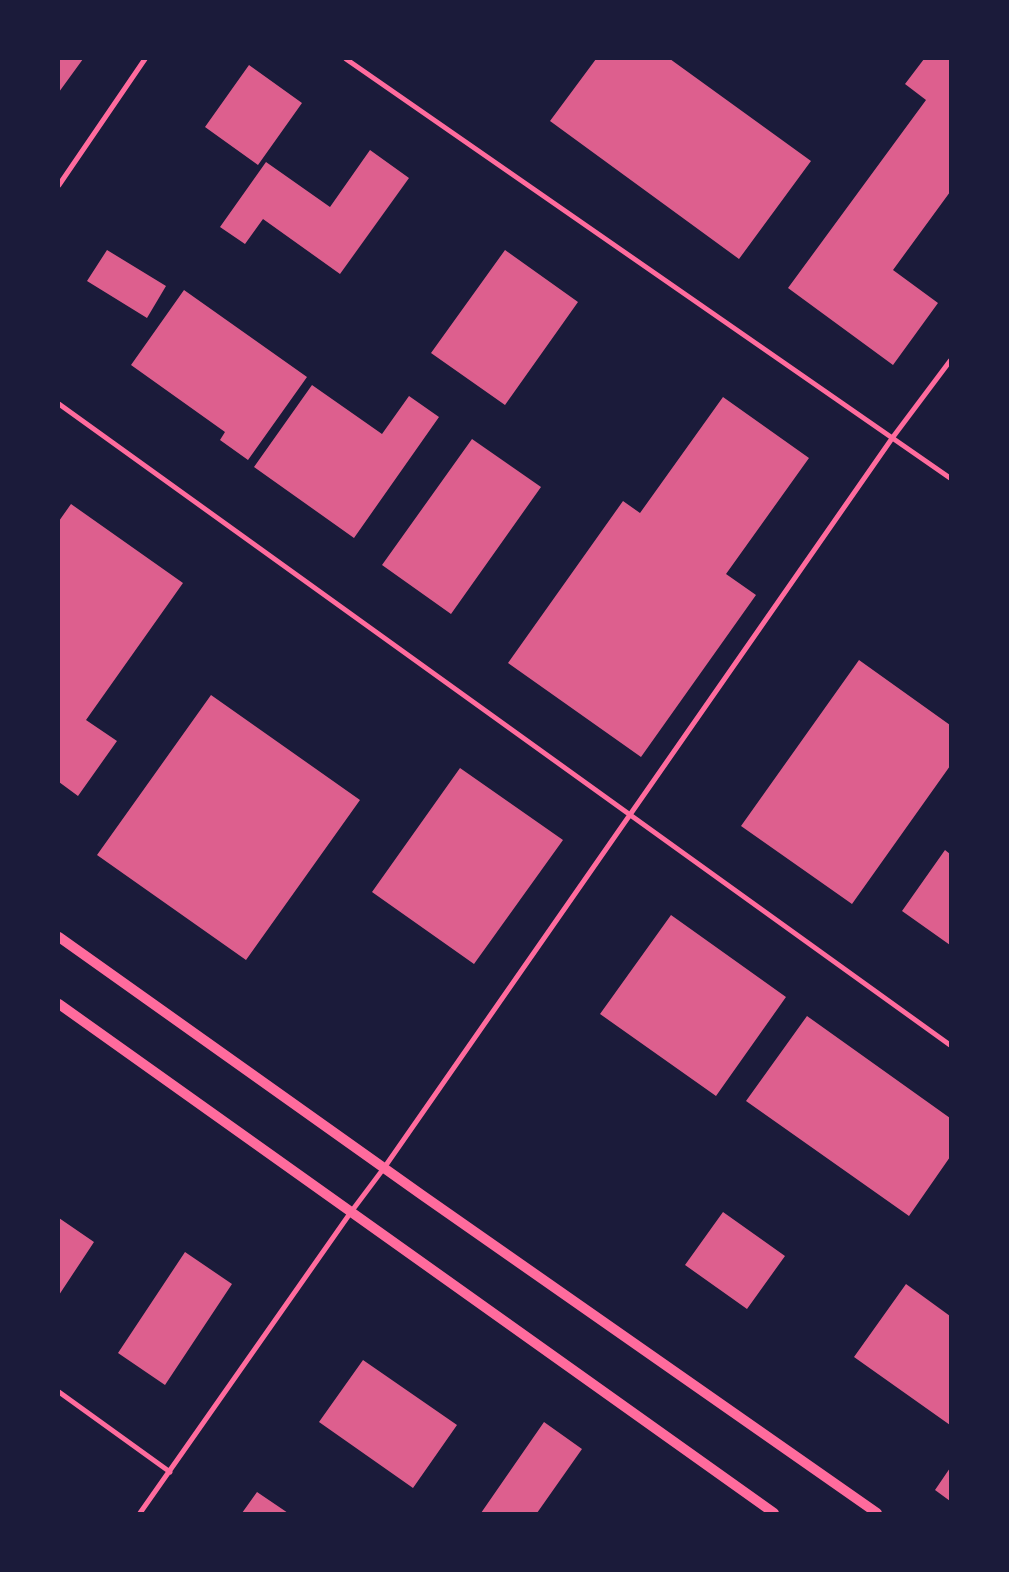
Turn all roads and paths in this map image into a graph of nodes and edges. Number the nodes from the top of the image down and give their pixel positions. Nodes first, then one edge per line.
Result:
1 (145, 59) edge
2 (346, 59) edge
3 (59, 185) edge
4 (950, 361) edge
5 (59, 404) edge
6 (893, 437) junction
7 (950, 478) edge
8 (629, 814) junction
9 (59, 937) edge
10 (59, 1004) edge
11 (950, 1045) edge
12 (384, 1168) junction
13 (351, 1212) junction
14 (59, 1392) edge
15 (170, 1472) junction
16 (140, 1513) edge
17 (774, 1513) edge
18 (877, 1513) edge

1 - 3 street
2 - 6 street
4 - 6 street
5 - 8 street
6 - 7 street
6 - 8 street
8 - 11 street
8 - 12 street
9 - 12 main road
10 - 13 main road
12 - 13 street
12 - 18 main road
13 - 15 street
13 - 17 main road
14 - 15 street
15 - 16 street

